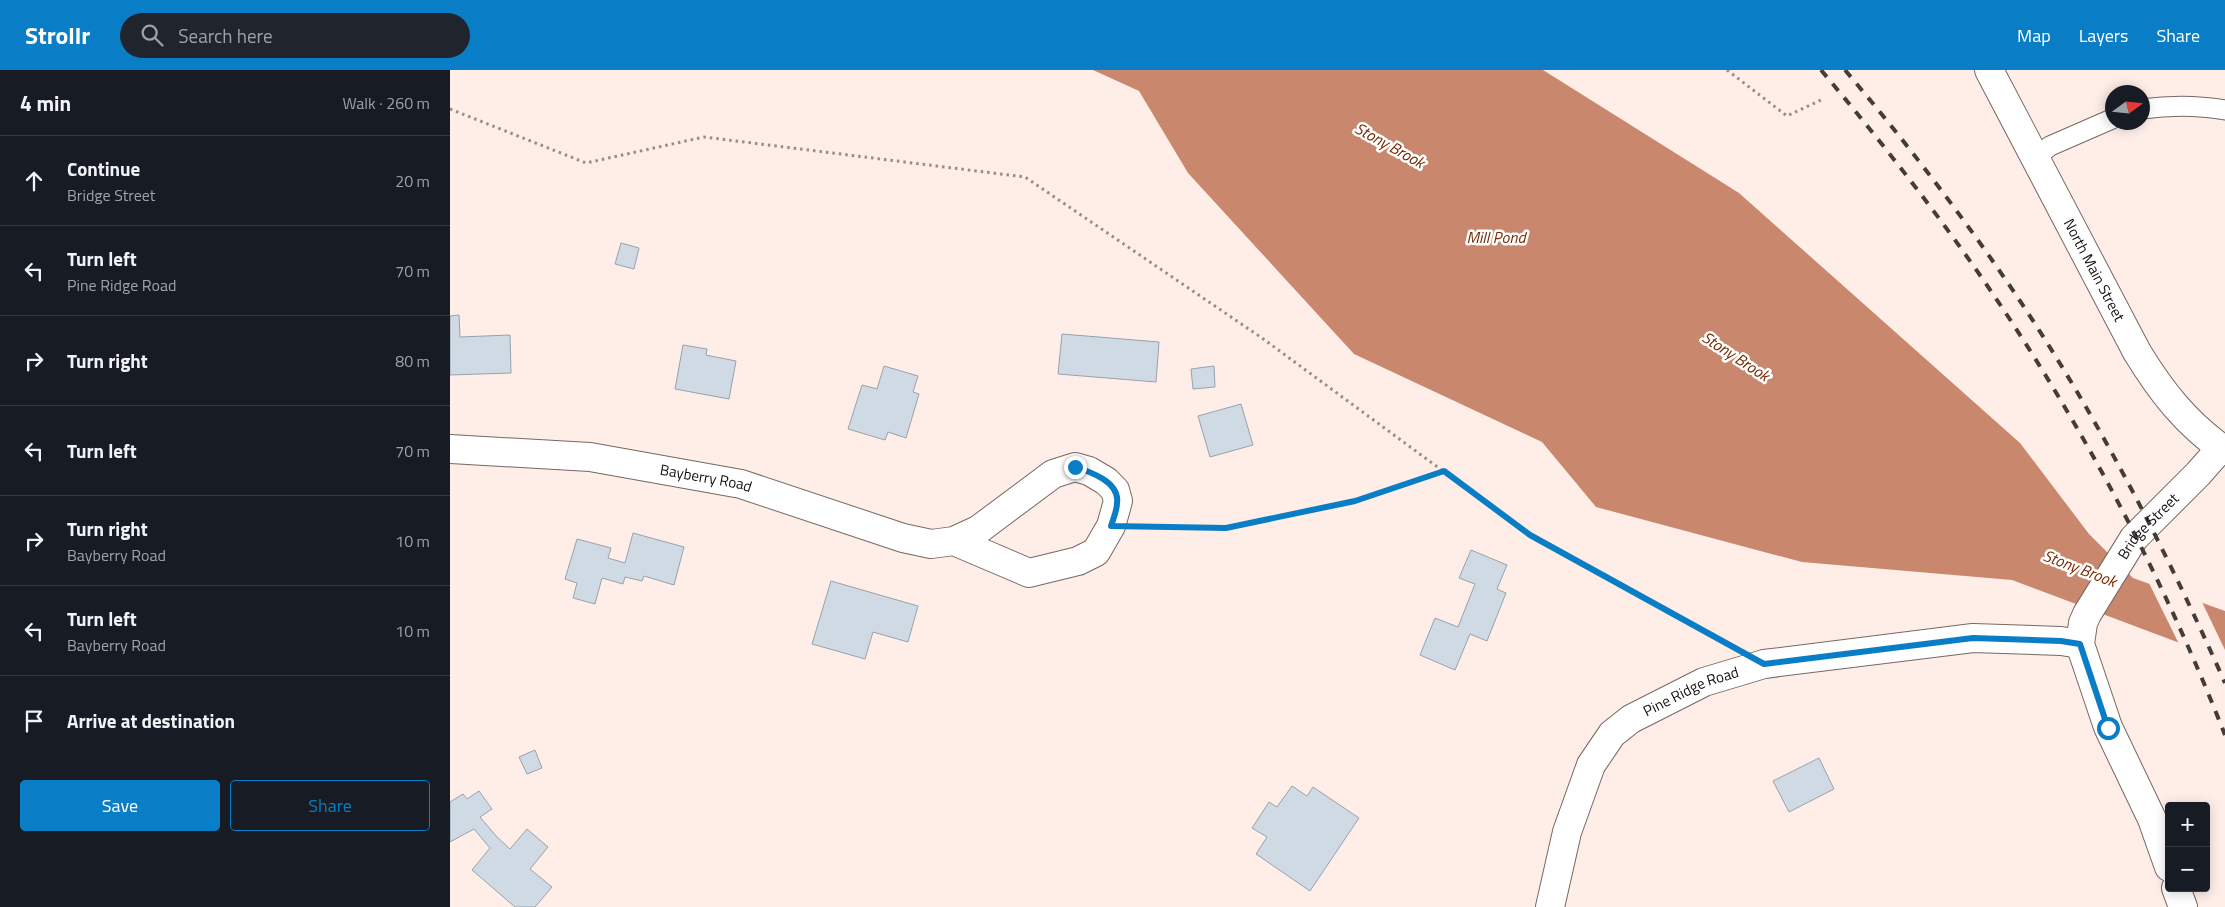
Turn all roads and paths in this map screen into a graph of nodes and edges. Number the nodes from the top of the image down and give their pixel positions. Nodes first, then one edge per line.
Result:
1 (1727, 70) edge
2 (1989, 70) edge
3 (1823, 99) dead end
4 (2150, 108) edge
5 (450, 109) edge
6 (2225, 110) edge
7 (2105, 122) edge
8 (2036, 158) junction
9 (450, 449) edge
10 (2223, 450) edge
11 (1444, 471) junction
12 (1111, 526) junction
13 (954, 541) junction
14 (2080, 644) junction
15 (1764, 664) junction
16 (2165, 856) edge
17 (2177, 892) edge
18 (1550, 907) edge
19 (2183, 907) edge

1 - 3 path
2 - 8 street, North Main Street
4 - 6 lane
5 - 11 path
7 - 8 lane
8 - 10 street, North Main Street
9 - 13 street, Bayberry Road
10 - 14 street, Bridge Street
11 - 12 path
11 - 15 path
12 - 13 street, Bayberry Road
12 - 13 street, Bayberry Road
14 - 15 street, Pine Ridge Road
14 - 16 street, Bridge Street
15 - 18 street, Pine Ridge Road
17 - 19 street

